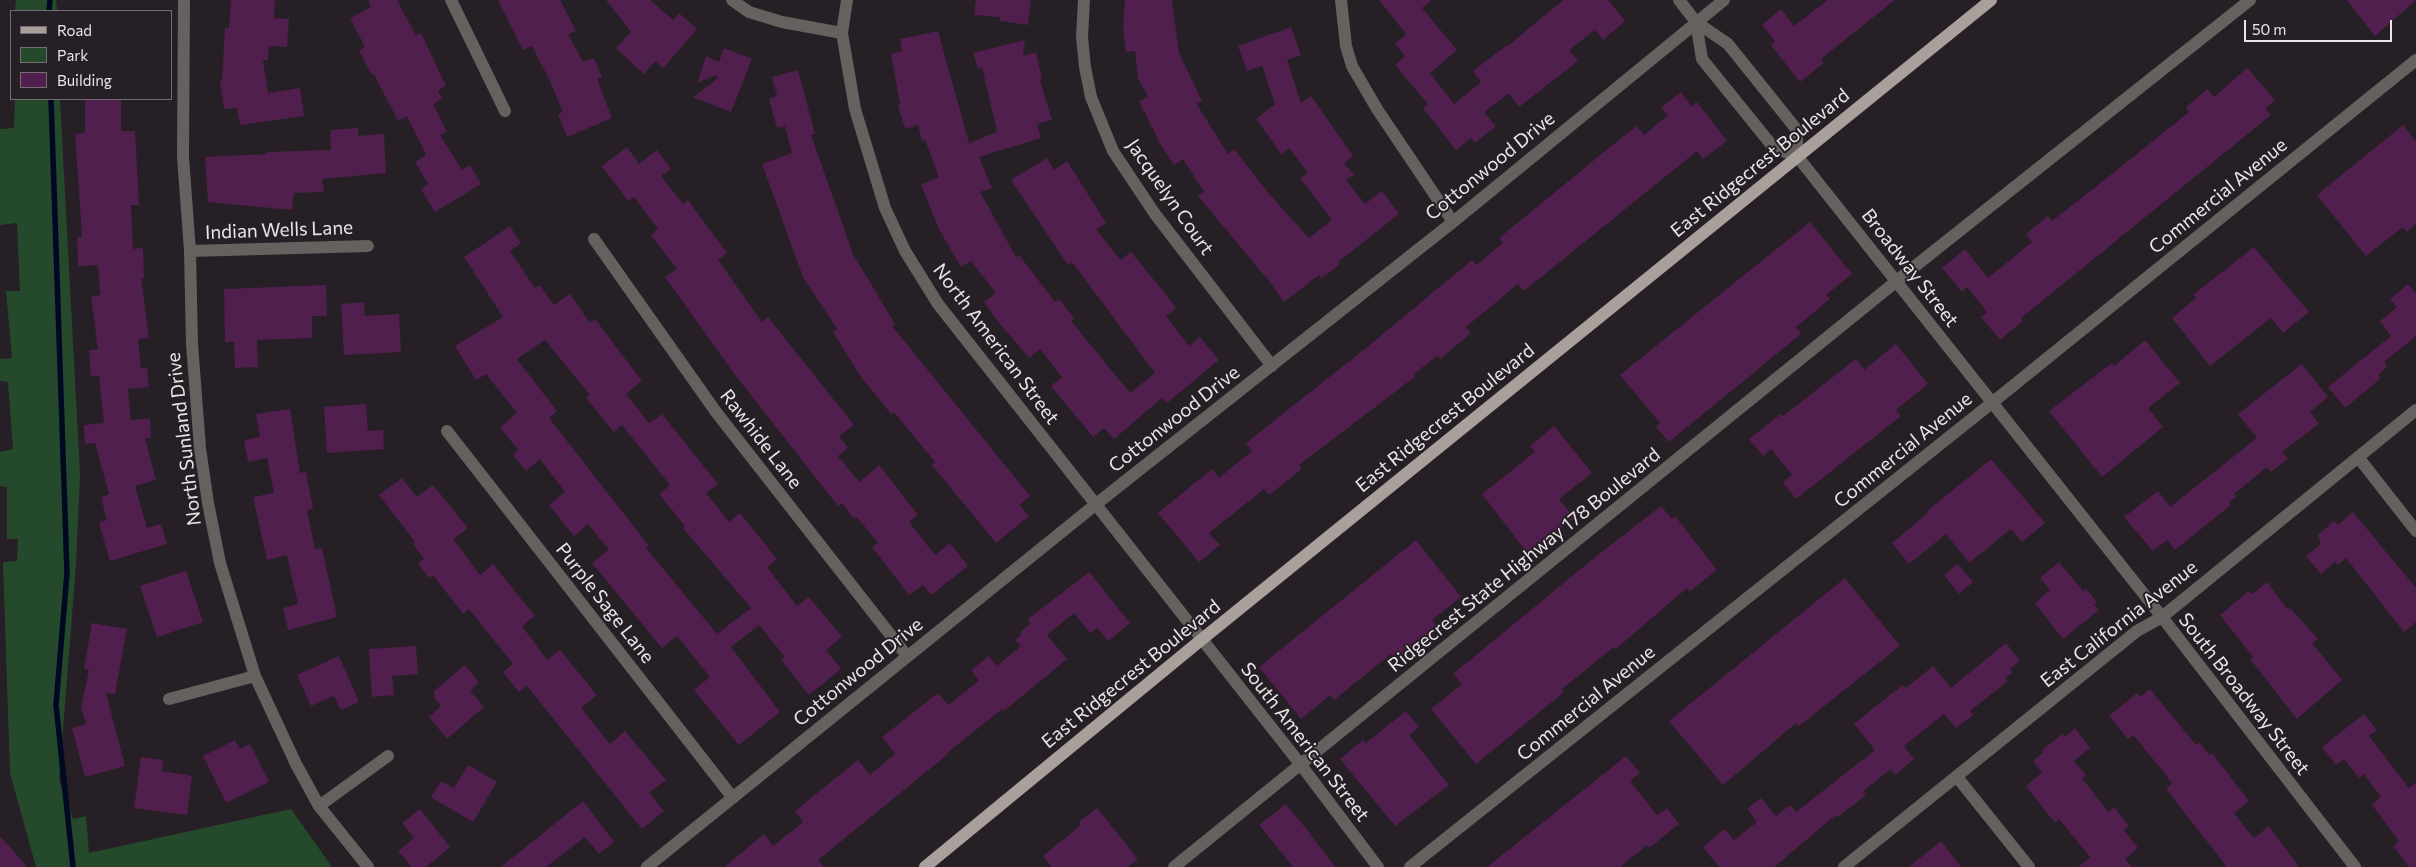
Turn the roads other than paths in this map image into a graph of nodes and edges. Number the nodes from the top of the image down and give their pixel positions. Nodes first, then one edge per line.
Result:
1 (184, 0) edge
2 (451, 0) edge
3 (732, 0) edge
4 (847, 0) edge
5 (1084, 0) edge
6 (1341, 0) edge
7 (1679, 0) edge
8 (1724, 0) edge
9 (1991, 0) edge
10 (2250, 0) edge
11 (1696, 22) junction
12 (842, 33) junction
13 (2416, 60) edge
14 (505, 111) dead end
15 (1797, 156) junction
16 (1452, 222) junction
17 (594, 239) dead end
18 (368, 246) dead end
19 (190, 252) junction
20 (1896, 282) junction
21 (1272, 366) junction
22 (1993, 402) junction
23 (2416, 410) edge
24 (447, 431) dead end
25 (2358, 457) junction
26 (1095, 505) junction
27 (2416, 531) edge
28 (2162, 617) junction
29 (1201, 640) junction
30 (907, 656) junction
31 (255, 676) junction
32 (169, 699) dead end
33 (388, 756) dead end
34 (1301, 765) junction
35 (1957, 777) junction
36 (733, 798) junction
37 (320, 806) junction
38 (368, 867) edge
39 (647, 867) edge
40 (925, 867) edge
41 (1174, 867) edge
42 (1378, 867) edge
43 (1410, 867) edge
44 (1844, 867) edge
45 (2029, 867) edge
46 (2355, 867) edge

1 - 19 street, North Sunland Drive
2 - 14 street
3 - 12 street
4 - 12 street, North American Street
5 - 21 street, Jacquelyn Court
6 - 16 street
7 - 11 street
8 - 11 street, Cottonwood Drive
9 - 15 main road, East Ridgecrest Boulevard
10 - 20 street, Ridgecrest State Highway 178 Boulevard
11 - 15 street
11 - 15 street
11 - 16 street, Cottonwood Drive
12 - 26 street, North American Street
13 - 22 street, Commercial Avenue
15 - 20 street, Broadway Street
15 - 29 main road, East Ridgecrest Boulevard
16 - 21 street, Cottonwood Drive
17 - 30 street, Rawhide Lane
18 - 19 street, Indian Wells Lane
19 - 31 street, North Sunland Drive
20 - 22 street, Broadway Street
20 - 34 street, Ridgecrest State Highway 178 Boulevard
21 - 26 street, Cottonwood Drive
22 - 28 street, South Broadway Street
22 - 43 street, Commercial Avenue
23 - 25 street, East California Avenue
24 - 36 street, Purple Sage Lane
25 - 27 street
25 - 28 street, East California Avenue
26 - 29 street, North American Street
26 - 30 street, Cottonwood Drive
28 - 35 street, East California Avenue
28 - 46 street, South Broadway Street
29 - 34 street, South American Street
29 - 40 main road, East Ridgecrest Boulevard
30 - 36 street, Cottonwood Drive
31 - 32 street
31 - 37 street, North Sunland Drive
33 - 37 street
34 - 41 street, Ridgecrest State Highway 178 Boulevard
34 - 42 street, South American Street
35 - 44 street, East California Avenue
35 - 45 street
36 - 39 street, Cottonwood Drive
37 - 38 street, North Sunland Drive

